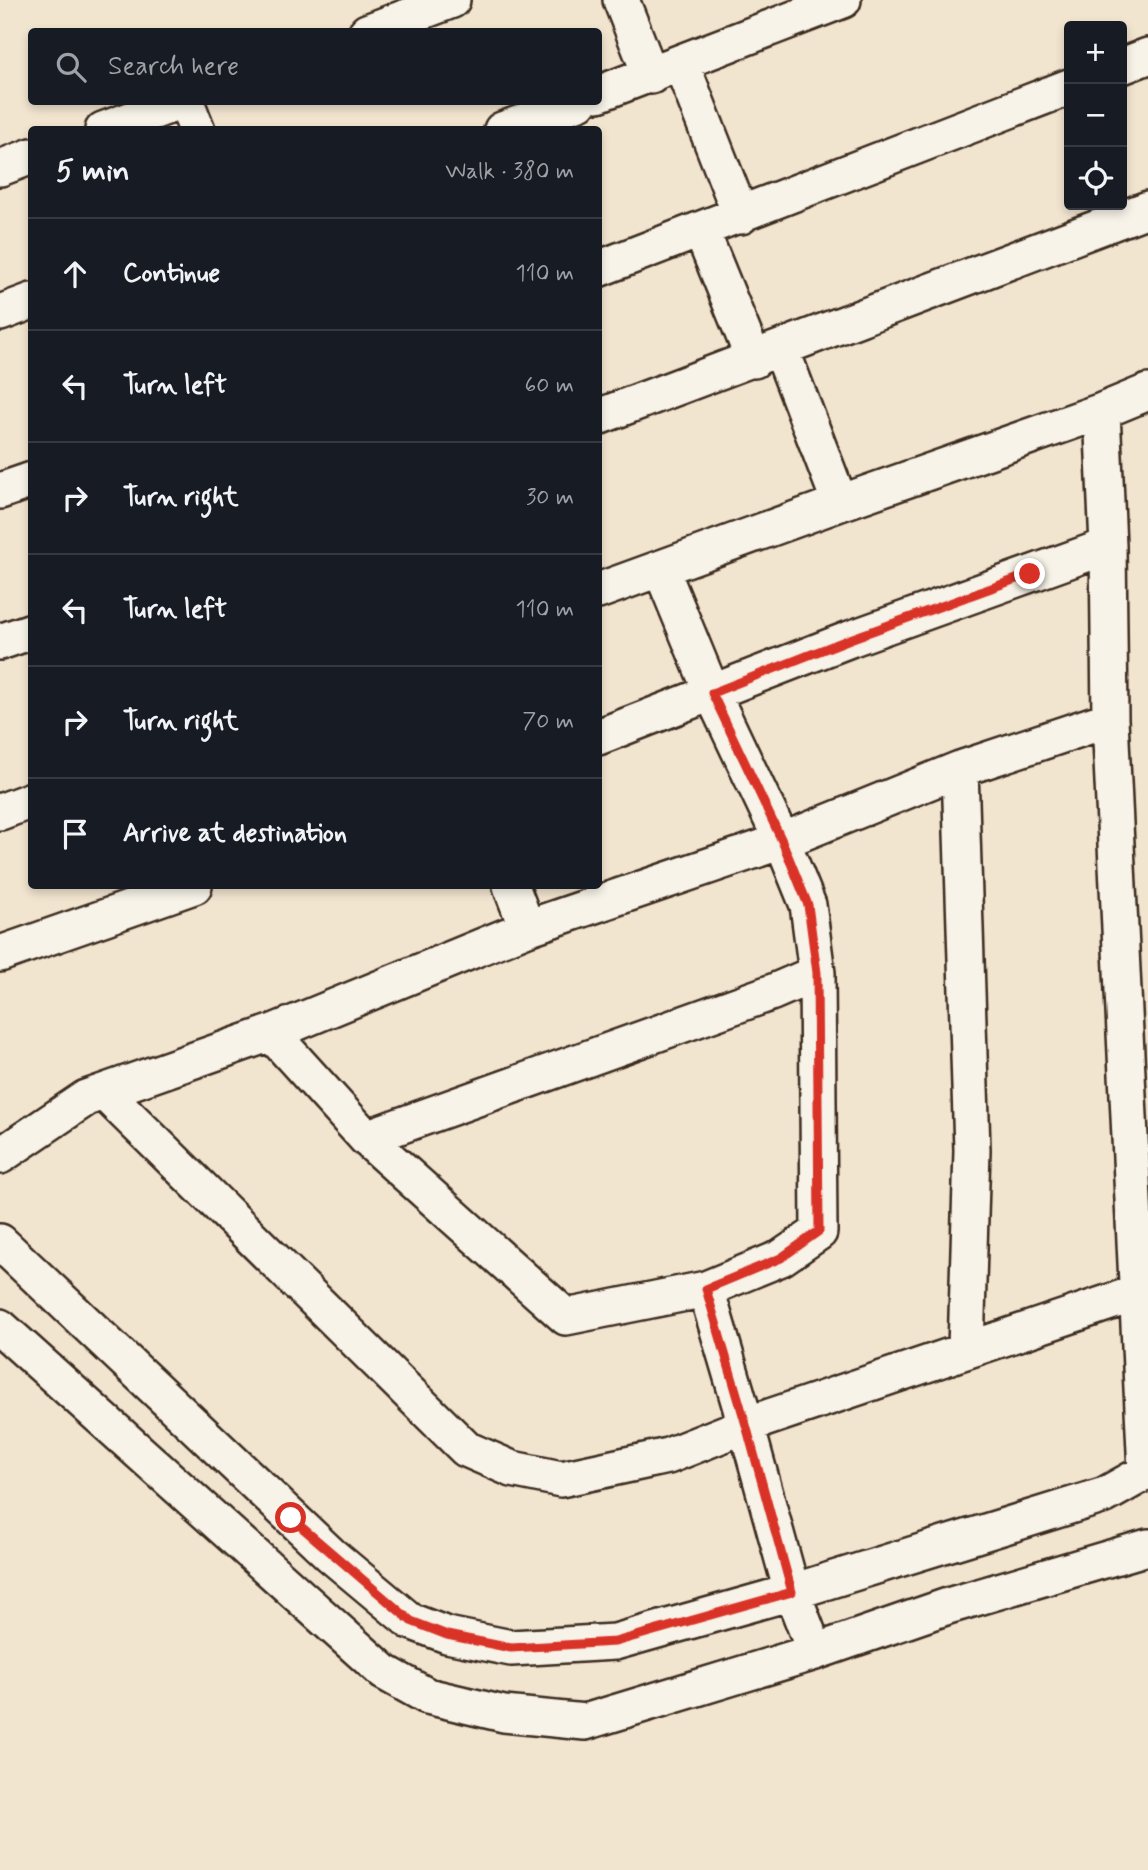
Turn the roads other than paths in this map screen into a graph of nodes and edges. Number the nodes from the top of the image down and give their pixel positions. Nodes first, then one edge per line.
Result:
1 (621, 0) edge
2 (843, 0) edge
3 (449, 1) edge
4 (378, 28) edge
5 (1148, 56) edge
6 (1127, 64) edge
7 (666, 69) junction
8 (1064, 89) edge
9 (602, 93) edge
10 (170, 105) edge
11 (188, 105) edge
12 (571, 105) edge
13 (114, 126) edge
14 (196, 126) edge
15 (513, 126) edge
16 (28, 158) edge
17 (0, 168) edge
18 (1148, 209) edge
19 (741, 216) junction
20 (701, 230) junction
21 (602, 267) edge
22 (28, 302) edge
23 (0, 313) edge
24 (767, 355) junction
25 (1148, 392) edge
26 (1102, 411) junction
27 (602, 416) edge
28 (28, 481) edge
29 (0, 491) edge
30 (841, 503) junction
31 (1108, 546) junction
32 (661, 569) junction
33 (602, 590) edge
34 (28, 632) edge
35 (0, 642) edge
36 (712, 693) junction
37 (1110, 719) junction
38 (602, 735) edge
39 (960, 769) junction
40 (28, 801) edge
41 (0, 811) edge
42 (782, 841) junction
43 (185, 889) edge
44 (513, 889) edge
45 (527, 928) junction
46 (0, 954) edge
47 (817, 973) junction
48 (271, 1033) junction
49 (104, 1092) junction
50 (366, 1138) junction
51 (0, 1156) edge
52 (0, 1242) edge
53 (706, 1289) junction
54 (1137, 1293) junction
55 (0, 1327) edge
56 (966, 1349) junction
57 (746, 1425) junction
58 (1147, 1473) edge
59 (1148, 1547) edge
60 (792, 1592) junction
61 (815, 1652) junction

1 - 7 street
2 - 7 street
3 - 4 street
5 - 6 street
7 - 9 street
7 - 19 street
8 - 19 street
10 - 13 street
11 - 14 street
12 - 15 street
16 - 17 street
18 - 24 street
19 - 20 street
20 - 21 street
20 - 24 street
22 - 23 street
24 - 27 street
24 - 30 street
25 - 26 street
26 - 30 street
26 - 31 street
28 - 29 street
30 - 32 street
31 - 36 street
31 - 37 street
32 - 33 street
32 - 36 street
34 - 35 street
36 - 38 street
36 - 42 street
37 - 39 street
37 - 54 street
39 - 42 street
39 - 56 street
40 - 41 street
42 - 45 street
42 - 47 street
43 - 46 street
44 - 45 street
45 - 48 street
47 - 50 street
47 - 53 street
48 - 49 street
48 - 50 street
49 - 51 street
49 - 57 street
50 - 53 street
52 - 60 street
53 - 57 street
54 - 56 street
54 - 58 street
55 - 61 street
56 - 57 street
57 - 60 street
58 - 60 street
59 - 61 street
60 - 61 street

